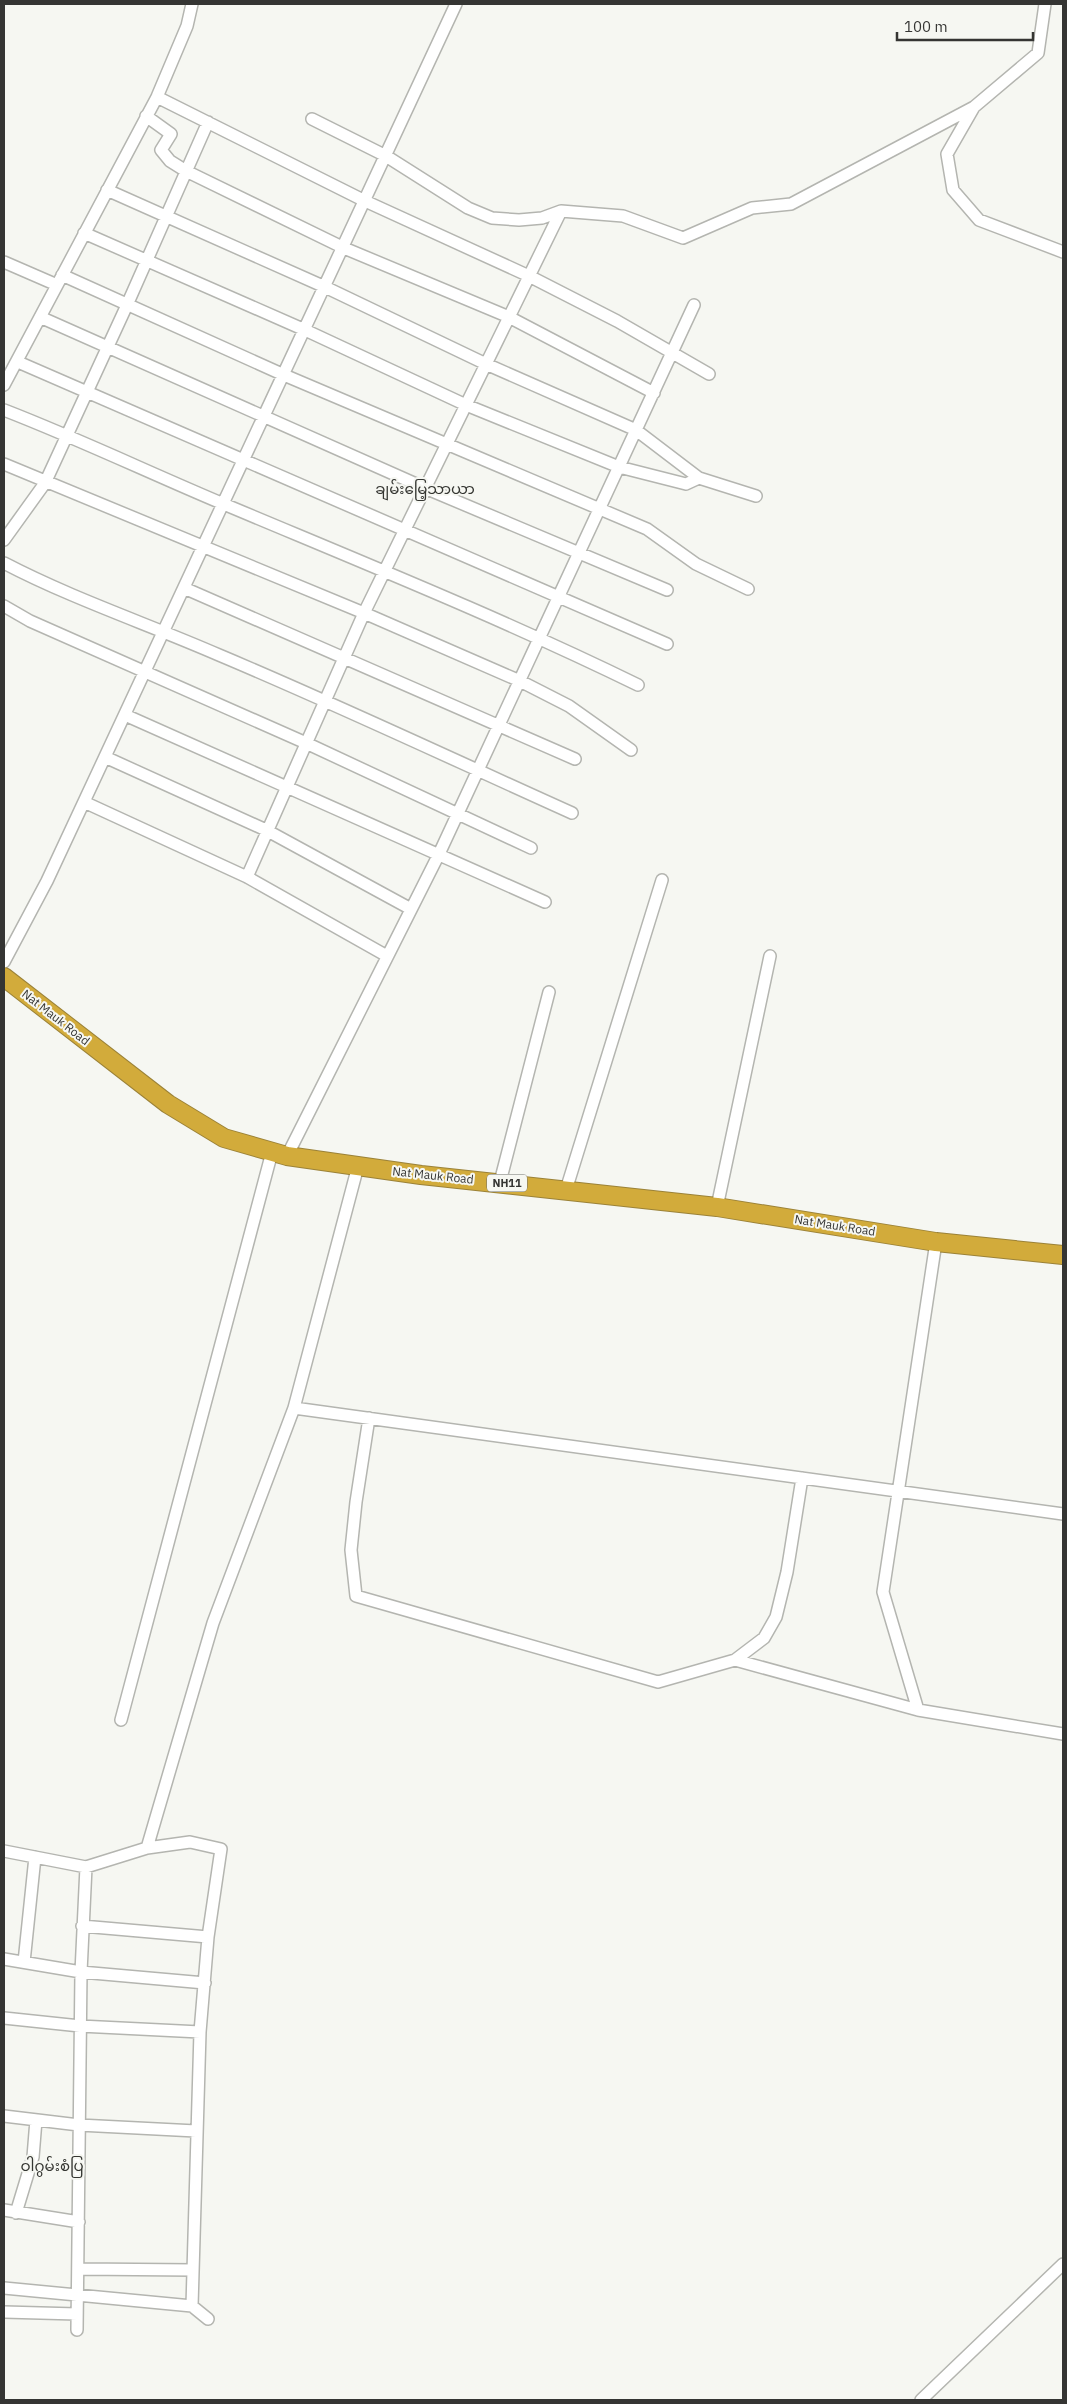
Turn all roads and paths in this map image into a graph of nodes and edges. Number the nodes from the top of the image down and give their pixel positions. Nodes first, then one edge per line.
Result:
1 (192, 4) edge
2 (456, 4) edge
3 (1045, 4) edge
4 (157, 96) junction
5 (974, 107) junction
6 (146, 116) junction
7 (312, 119) dead end
8 (208, 122) junction
9 (386, 156) junction
10 (186, 171) junction
11 (107, 190) junction
12 (366, 201) junction
13 (561, 211) junction
14 (167, 216) junction
15 (84, 233) junction
16 (344, 248) junction
17 (1063, 252) edge
18 (147, 260) junction
19 (4, 262) edge
20 (529, 276) junction
21 (59, 280) junction
22 (325, 287) junction
23 (127, 305) junction
24 (694, 305) dead end
25 (40, 317) junction
26 (509, 317) junction
27 (305, 330) junction
28 (108, 347) junction
29 (672, 353) junction
30 (18, 362) junction
31 (486, 364) junction
32 (710, 374) dead end
33 (284, 375) junction
34 (4, 385) edge
35 (87, 393) junction
36 (654, 393) junction
37 (466, 405) junction
38 (4, 410) edge
39 (264, 418) junction
40 (636, 430) junction
41 (66, 434) junction
42 (446, 445) junction
43 (244, 460) junction
44 (4, 464) edge
45 (619, 467) junction
46 (699, 478) junction
47 (45, 483) junction
48 (425, 488) junction
49 (756, 496) dead end
50 (224, 504) junction
51 (600, 509) junction
52 (404, 532) junction
53 (4, 540) edge
54 (203, 547) junction
55 (580, 551) junction
56 (4, 563) edge
57 (385, 572) junction
58 (184, 588) junction
59 (748, 589) dead end
60 (667, 590) dead end
61 (559, 596) junction
62 (4, 606) edge
63 (364, 613) junction
64 (164, 631) junction
65 (540, 638) junction
66 (667, 644) dead end
67 (344, 657) junction
68 (144, 673) junction
69 (520, 681) junction
70 (638, 685) dead end
71 (325, 700) junction
72 (125, 715) junction
73 (499, 725) junction
74 (306, 743) junction
75 (631, 750) dead end
76 (105, 757) junction
77 (575, 759) dead end
78 (478, 770) junction
79 (286, 786) junction
80 (84, 802) junction
81 (572, 813) dead end
82 (458, 814) junction
83 (266, 830) junction
84 (531, 848) dead end
85 (439, 854) junction
86 (247, 877) junction
87 (662, 880) dead end
88 (545, 902) dead end
89 (411, 909) junction
90 (387, 956) junction
91 (770, 956) dead end
92 (4, 962) edge
93 (4, 977) edge
94 (549, 992) dead end
95 (279, 1154) junction
96 (358, 1166) junction
97 (500, 1182) junction
98 (566, 1190) junction
99 (717, 1206) junction
100 (936, 1242) junction
101 (1063, 1256) edge
102 (294, 1408) junction
103 (369, 1418) junction
104 (802, 1478) junction
105 (899, 1492) junction
106 (1063, 1514) edge
107 (735, 1660) junction
108 (918, 1710) junction
109 (121, 1720) dead end
110 (1063, 1734) edge
111 (147, 1848) junction
112 (4, 1851) edge
113 (34, 1857) junction
114 (86, 1868) junction
115 (82, 1926) junction
116 (208, 1936) junction
117 (4, 1959) edge
118 (24, 1962) junction
119 (81, 1972) junction
120 (205, 1983) junction
121 (4, 2018) edge
122 (80, 2026) junction
123 (200, 2032) junction
124 (4, 2116) edge
125 (36, 2120) junction
126 (79, 2125) junction
127 (196, 2131) junction
128 (4, 2210) edge
129 (16, 2213) junction
130 (79, 2222) junction
131 (1063, 2264) edge
132 (79, 2269) junction
133 (193, 2270) junction
134 (4, 2288) edge
135 (77, 2294) junction
136 (192, 2306) junction
137 (4, 2312) edge
138 (77, 2314) junction
139 (208, 2319) dead end
140 (77, 2330) dead end
141 (921, 2400) edge

1 - 4 street
2 - 9 street
3 - 5 street
4 - 6 street
4 - 8 street
5 - 13 street
5 - 17 street
6 - 10 street
6 - 11 street
7 - 9 street
8 - 10 street
8 - 12 street
9 - 12 street
9 - 13 street
10 - 14 street
10 - 16 street
11 - 14 street
11 - 15 street
12 - 16 street
12 - 20 street
13 - 20 street
14 - 18 street
14 - 22 street
15 - 18 street
15 - 21 street
16 - 22 street
16 - 26 street
18 - 23 street
18 - 27 street
19 - 21 street
20 - 26 street
20 - 29 street
21 - 23 street
21 - 25 street
22 - 27 street
22 - 31 street
23 - 28 street
23 - 33 street
24 - 29 street
25 - 28 street
25 - 30 street
26 - 31 street
26 - 36 street
27 - 33 street
27 - 37 street
28 - 35 street
28 - 39 street
29 - 32 street
29 - 36 street
30 - 34 street
30 - 35 street
31 - 37 street
31 - 40 street
33 - 39 street
33 - 42 street
35 - 41 street
35 - 43 street
36 - 40 street
37 - 42 street
37 - 45 street
38 - 41 street
39 - 43 street
39 - 48 street
40 - 45 street
40 - 46 street
41 - 47 street
41 - 50 street
42 - 48 street
42 - 51 street
43 - 50 street
43 - 52 street
44 - 47 street
45 - 46 street
45 - 51 street
46 - 49 street
47 - 53 street
47 - 54 street
48 - 52 street
48 - 55 street
50 - 54 street
50 - 57 street
51 - 55 street
51 - 59 street
52 - 57 street
52 - 61 street
54 - 58 street
54 - 63 street
55 - 60 street
55 - 61 street
56 - 64 street
57 - 63 street
57 - 65 street
58 - 64 street
58 - 67 street
61 - 65 street
61 - 66 street
62 - 68 street
63 - 67 street
63 - 69 street
64 - 68 street
64 - 71 street
65 - 69 street
65 - 70 street
67 - 71 street
67 - 73 street
68 - 72 street
68 - 74 street
69 - 73 street
69 - 75 street
71 - 74 street
71 - 78 street
72 - 76 street
72 - 79 street
73 - 77 street
73 - 78 street
74 - 79 street
74 - 82 street
76 - 80 street
76 - 83 street
78 - 81 street
78 - 82 street
79 - 83 street
79 - 85 street
80 - 86 street
80 - 92 street
82 - 84 street
82 - 85 street
83 - 86 street
83 - 89 street
85 - 88 street
85 - 89 street
86 - 90 street
87 - 98 street
89 - 90 street
90 - 95 street
91 - 99 street
93 - 95 highway, Nat Mauk Road / NH11
94 - 97 street
95 - 96 highway, Nat Mauk Road / NH11
95 - 109 street
96 - 97 highway, Nat Mauk Road / NH11
96 - 102 street
97 - 98 highway, Nat Mauk Road / NH11
98 - 99 highway, Nat Mauk Road / NH11
99 - 100 highway, Nat Mauk Road / NH11
100 - 101 highway, Nat Mauk Road / NH11
100 - 105 street
102 - 103 street
102 - 111 street
103 - 104 street
103 - 107 street
104 - 105 street
104 - 107 street
105 - 106 street
105 - 108 street
107 - 108 street
108 - 110 street
111 - 114 street
111 - 116 street
112 - 113 street
113 - 114 street
113 - 118 street
114 - 115 street
115 - 116 street
115 - 119 street
116 - 120 street
117 - 118 street
118 - 119 street
119 - 120 street
119 - 122 street
120 - 123 street
121 - 122 street
122 - 123 street
122 - 126 street
123 - 127 street
124 - 125 street
125 - 126 street
125 - 129 street
126 - 127 street
126 - 130 street
127 - 133 street
128 - 129 street
129 - 130 street
130 - 132 street
131 - 141 street
132 - 133 street
132 - 135 street
133 - 136 street
134 - 135 street
135 - 136 street
135 - 138 street
136 - 139 street
137 - 138 street
138 - 140 street

